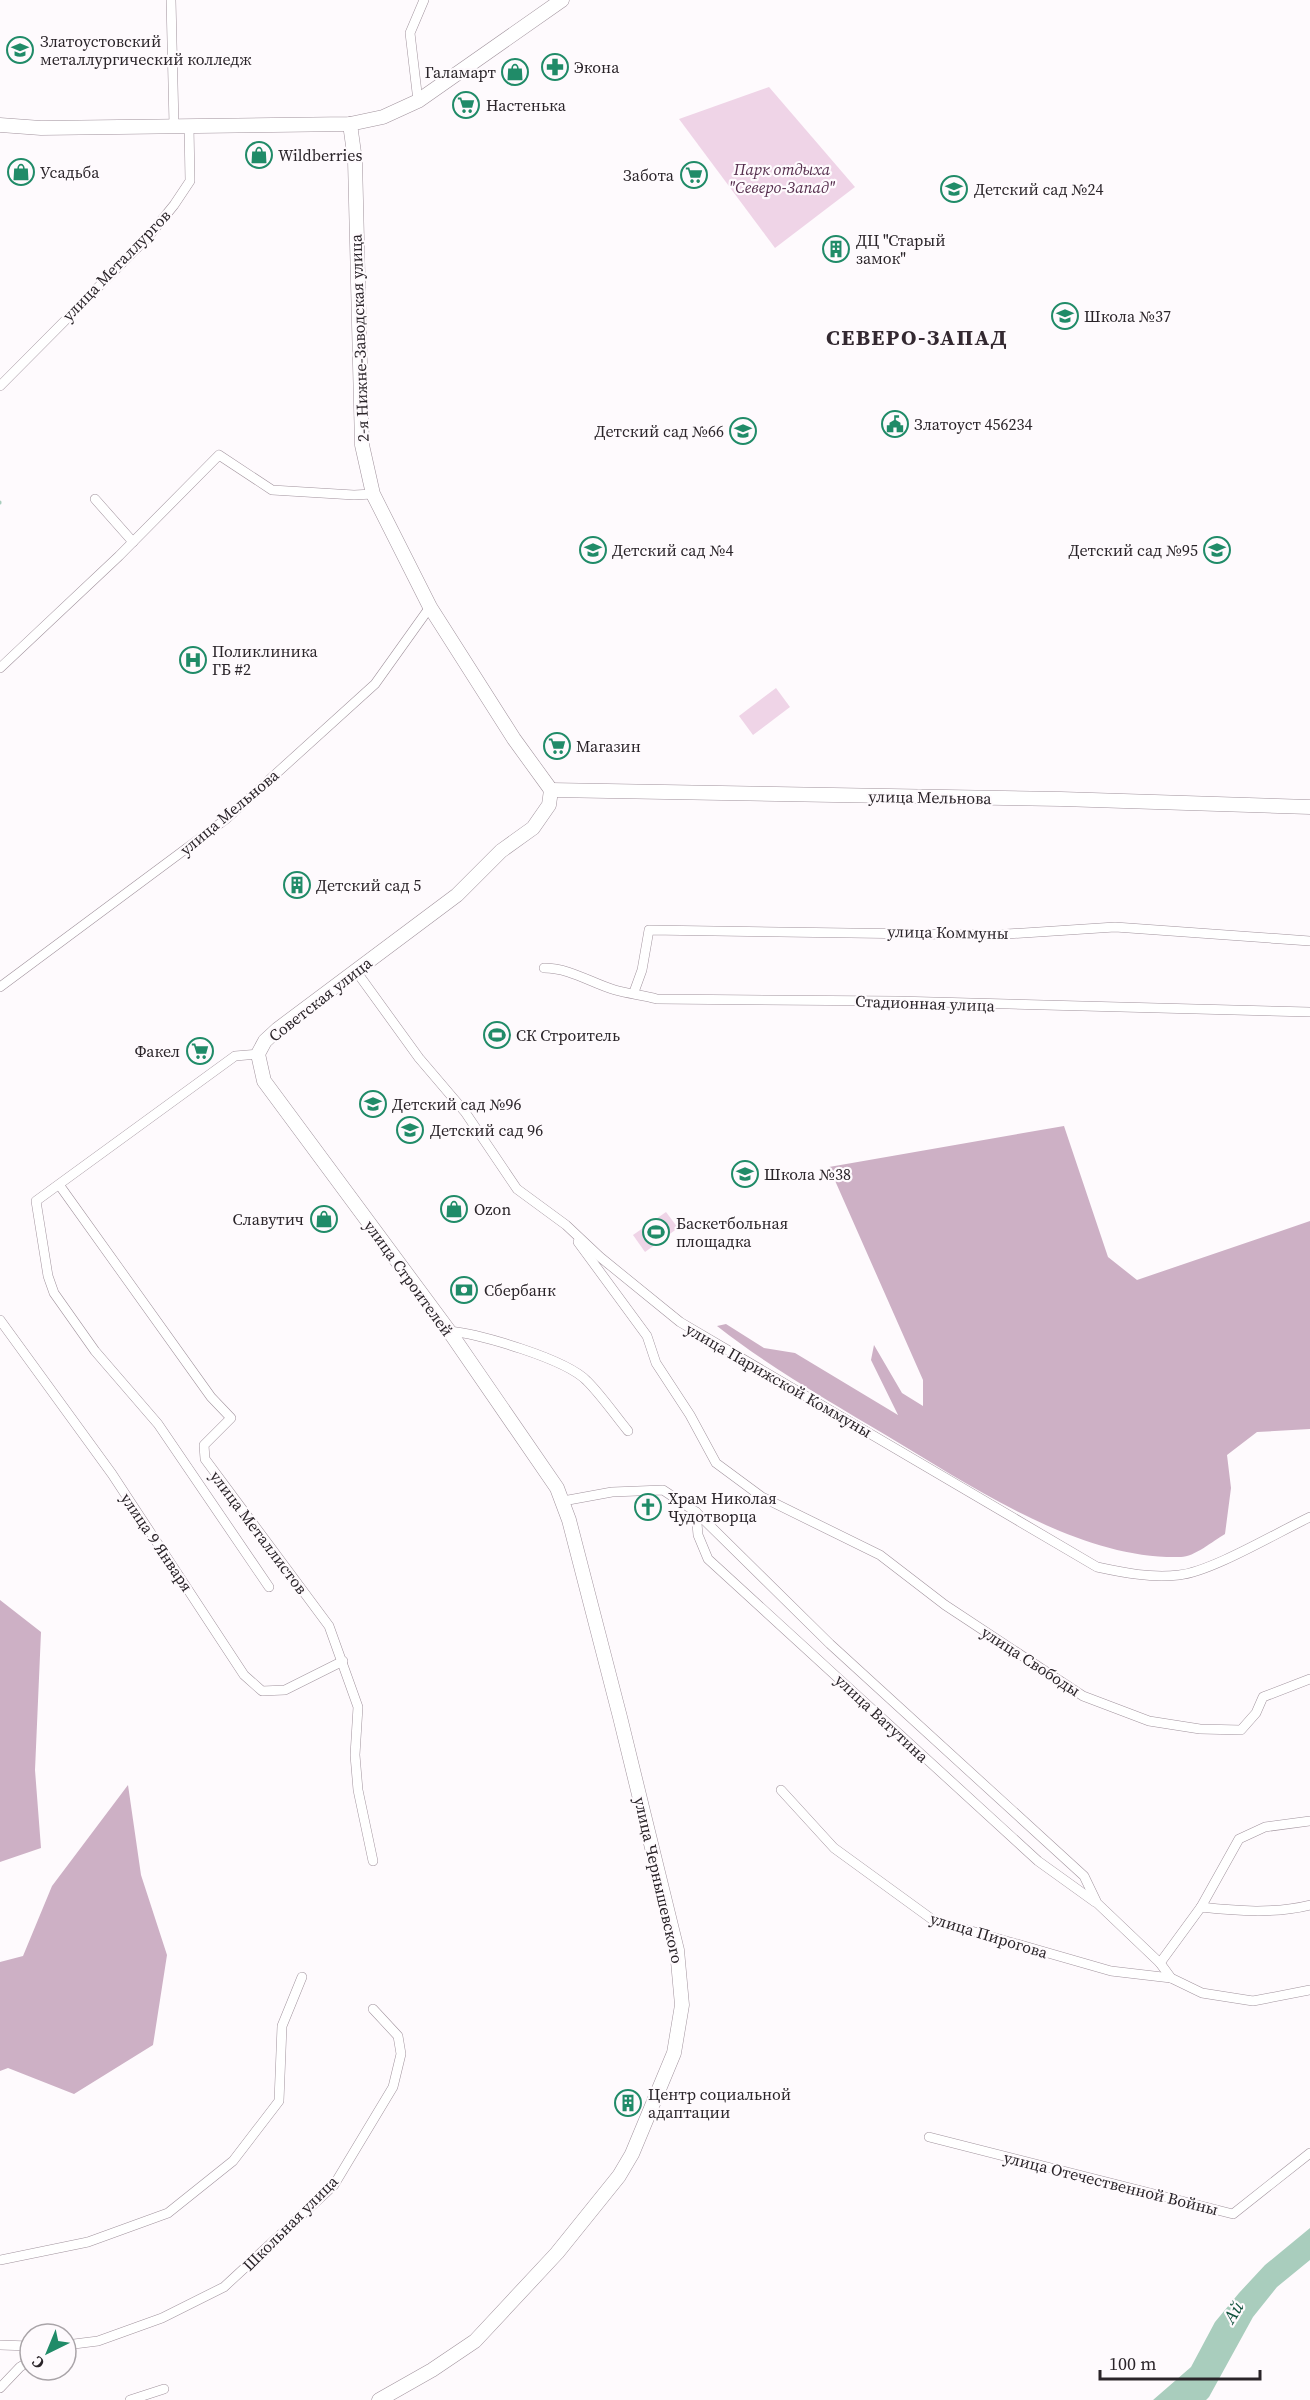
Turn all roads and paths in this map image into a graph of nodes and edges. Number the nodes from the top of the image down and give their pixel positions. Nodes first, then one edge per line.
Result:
1 (171, 0) edge
2 (424, 0) edge
3 (562, 0) edge
4 (418, 101) junction
5 (350, 124) junction
6 (0, 125) edge
7 (174, 125) junction
8 (189, 126) junction
9 (0, 386) edge
10 (373, 494) junction
11 (95, 499) dead end
12 (133, 542) junction
13 (430, 607) junction
14 (2, 667) edge
15 (551, 790) junction
16 (1310, 807) edge
17 (1310, 940) edge
18 (544, 968) dead end
19 (356, 971) junction
20 (0, 987) edge
21 (634, 992) junction
22 (1310, 1012) edge
23 (258, 1054) junction
24 (60, 1186) junction
25 (36, 1201) joint
26 (566, 1225) junction
27 (0, 1320) edge
28 (449, 1331) junction
29 (628, 1431) dead end
30 (563, 1501) junction
31 (696, 1512) junction
32 (1310, 1517) edge
33 (269, 1587) dead end
34 (344, 1661) junction
35 (1310, 1679) edge
36 (781, 1790) dead end
37 (1310, 1821) edge
38 (373, 1861) dead end
39 (1097, 1903) junction
40 (1310, 1905) edge
41 (1201, 1907) junction
42 (1160, 1963) junction
43 (302, 1977) dead end
44 (1171, 1978) junction
45 (1310, 1990) edge
46 (373, 2009) dead end
47 (929, 2137) dead end
48 (1310, 2153) edge
49 (0, 2260) edge
50 (78, 2344) edge
51 (0, 2345) edge
52 (18, 2346) edge
53 (18, 2369) edge
54 (0, 2388) edge
55 (164, 2389) dead end
56 (130, 2400) edge
57 (379, 2400) edge

1 - 7 street
2 - 4 street
3 - 4 main road
4 - 5 main road
5 - 8 main road
5 - 10 main road, 2-я Нижне-Заводская улица
6 - 7 main road
7 - 8 main road
8 - 9 street, улица Металлургов
10 - 12 street
10 - 13 main road, 2-я Нижне-Заводская улица
11 - 12 street
12 - 14 street
13 - 15 main road, 2-я Нижне-Заводская улица
13 - 20 street, улица Мельнова
15 - 16 main road, улица Мельнова
15 - 19 main road, Советская улица
17 - 21 street, улица Коммуны
18 - 21 street, Стадионная улица
19 - 23 main road, Советская улица
19 - 26 street, улица Парижской Коммуны
21 - 22 street, Стадионная улица
23 - 24 street, Советская улица
23 - 28 main road, улица Строителей
24 - 25 street, Советская улица
24 - 34 street, улица Металлистов
25 - 33 street, улица Металлистов
26 - 32 street, улица Парижской Коммуны
26 - 35 street, улица Свободы
27 - 34 street, улица 9 Января
28 - 29 street
28 - 30 main road, улица Строителей
30 - 31 street, улица Ватутина
30 - 57 main road, улица Чернышевского
31 - 39 street, улица Ватутина
31 - 39 street, улица Ватутина
34 - 38 street, улица Металлистов
36 - 44 street, улица Пирогова
37 - 41 street
39 - 42 street, улица Ватутина
40 - 41 street
41 - 42 street
42 - 44 street, улица Ватутина
43 - 49 street
44 - 45 street, улица Ватутина
46 - 50 street, Школьная улица
47 - 48 street, улица Отечественной Войны
51 - 52 street
53 - 54 street
55 - 56 street

